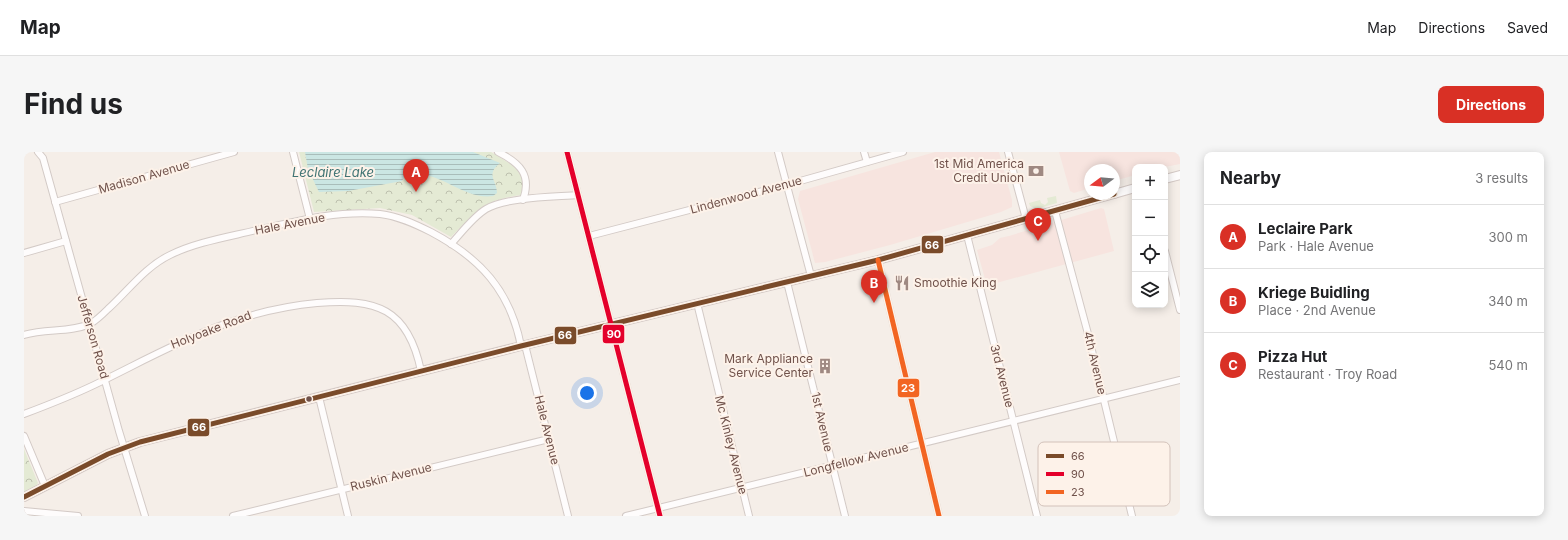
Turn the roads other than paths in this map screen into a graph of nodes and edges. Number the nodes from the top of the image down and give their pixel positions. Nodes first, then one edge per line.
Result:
1 (38, 152) edge
2 (234, 152) edge
3 (293, 152) edge
4 (498, 152) edge
5 (567, 152) edge
6 (778, 152) edge
7 (864, 152) edge
8 (903, 152) edge
9 (1008, 152) edge
10 (44, 155) edge
11 (867, 162) junction
12 (1180, 175) edge
13 (1168, 178) edge
14 (786, 185) junction
15 (1132, 189) edge
16 (1120, 192) edge
17 (578, 195) junction
18 (523, 200) junction
19 (1093, 200) edge
20 (55, 202) junction
21 (1055, 211) junction
22 (310, 219) junction
23 (1026, 219) junction
24 (589, 236) junction
25 (967, 236) junction
26 (66, 241) junction
27 (451, 244) junction
28 (24, 253) edge
29 (878, 260) junction
30 (1168, 263) edge
31 (811, 276) junction
32 (787, 282) junction
33 (697, 303) junction
34 (1180, 310) edge
35 (89, 324) junction
36 (611, 325) junction
37 (24, 335) edge
38 (523, 346) junction
39 (421, 371) junction
40 (105, 379) junction
41 (1180, 380) edge
42 (319, 397) junction
43 (1103, 399) junction
44 (24, 414) edge
45 (1013, 421) junction
46 (24, 436) edge
47 (549, 439) junction
48 (1114, 442) edge
49 (923, 444) junction
50 (124, 448) junction
51 (832, 465) junction
52 (45, 486) junction
53 (742, 488) junction
54 (342, 489) junction
55 (24, 497) edge
56 (1130, 506) edge
57 (659, 508) junction
58 (24, 511) edge
59 (73, 516) edge
60 (78, 516) edge
61 (145, 516) edge
62 (233, 516) edge
63 (348, 516) edge
64 (568, 516) edge
65 (626, 516) edge
66 (660, 516) edge
67 (749, 516) edge
68 (845, 516) edge
69 (939, 516) edge
70 (1037, 516) edge
71 (1132, 516) edge

1 - 10 street, Jefferson Road
2 - 20 street, Madison Avenue
3 - 22 street
4 - 18 street
5 - 17 street
6 - 14 street
7 - 11 street
8 - 11 street, Lindenwood Avenue
9 - 23 street
10 - 20 street, Jefferson Road
11 - 14 street, Lindenwood Avenue
12 - 13 main road
14 - 24 street, Lindenwood Avenue
14 - 31 street
15 - 16 main road
17 - 18 street
17 - 24 street
18 - 27 street
19 - 21 main road
20 - 26 street, Jefferson Road
21 - 23 main road
21 - 43 street, 4th Avenue
22 - 27 street, Hale Avenue
22 - 35 street, Hale Avenue
23 - 25 main road
24 - 36 street
25 - 29 main road
25 - 45 street, 3rd Avenue
26 - 28 street
26 - 35 street, Jefferson Road
27 - 38 street, Hale Avenue
29 - 31 main road
29 - 49 street
30 - 34 street
31 - 32 main road
32 - 33 main road
32 - 51 street, 1st Avenue
33 - 36 main road
33 - 53 street, Mc Kinley Avenue
35 - 37 street
35 - 40 street, Jefferson Road
36 - 38 main road
36 - 57 street
38 - 39 main road
38 - 47 street, Hale Avenue
39 - 40 street, Holyoake Road
39 - 42 main road
40 - 44 street, Holyoake Road
40 - 50 street, Jefferson Road
41 - 43 street, Longfellow Avenue
42 - 50 main road
42 - 54 street
43 - 45 street, Longfellow Avenue
43 - 48 street, 4th Avenue
45 - 49 street, Longfellow Avenue
45 - 70 street, 3rd Avenue
46 - 52 street
47 - 54 street, Ruskin Avenue
47 - 64 street, Hale Avenue
49 - 51 street, Longfellow Avenue
49 - 69 street
50 - 52 main road
50 - 61 street, Jefferson Road
51 - 53 street, Longfellow Avenue
51 - 68 street, 1st Avenue
52 - 55 main road
53 - 57 street, Longfellow Avenue
53 - 67 street, Mc Kinley Avenue
54 - 62 street, Ruskin Avenue
54 - 63 street
56 - 71 street, 4th Avenue
57 - 65 street, Longfellow Avenue
57 - 66 street
58 - 59 street
59 - 60 street

